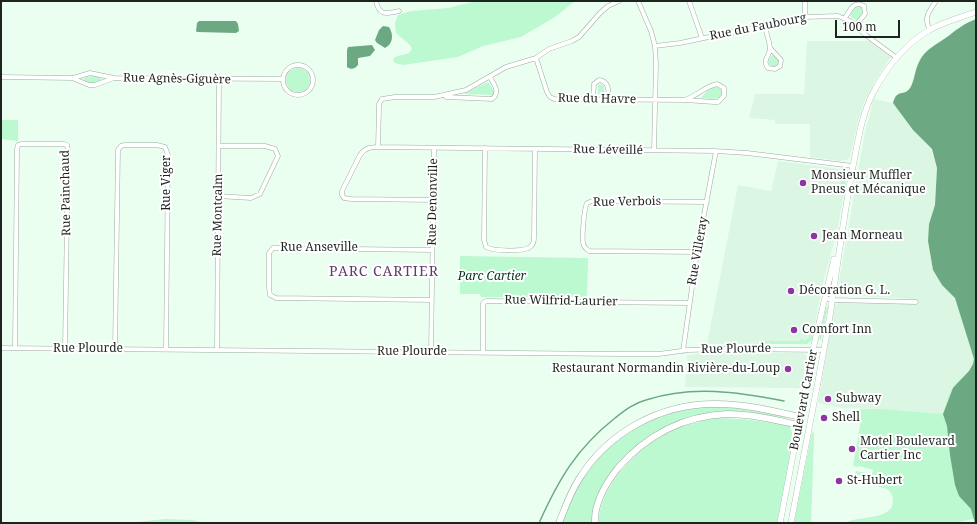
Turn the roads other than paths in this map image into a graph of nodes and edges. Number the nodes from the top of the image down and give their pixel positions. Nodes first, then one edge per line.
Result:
1 (376, 1) edge
2 (618, 1) edge
3 (638, 1) edge
4 (689, 1) edge
5 (805, 1) edge
6 (936, 1) edge
7 (399, 11) dead end
8 (976, 12) edge
9 (805, 17) junction
10 (845, 18) junction
11 (856, 25) junction
12 (765, 26) junction
13 (930, 30) junction
14 (702, 38) junction
15 (655, 46) junction
16 (770, 48) junction
17 (536, 58) junction
18 (897, 58) junction
19 (1, 77) edge
20 (490, 77) junction
21 (72, 78) junction
22 (114, 78) junction
23 (219, 79) junction
24 (283, 79) junction
25 (442, 96) junction
26 (608, 99) junction
27 (593, 100) junction
28 (655, 100) junction
29 (686, 100) junction
30 (219, 146) junction
31 (378, 147) junction
32 (434, 148) junction
33 (485, 148) junction
34 (535, 149) junction
35 (654, 150) junction
36 (716, 151) junction
37 (853, 166) junction
38 (218, 196) junction
39 (433, 200) junction
40 (707, 202) junction
41 (842, 230) junction
42 (432, 250) junction
43 (697, 252) junction
44 (825, 298) junction
45 (432, 300) junction
46 (832, 300) junction
47 (916, 302) dead end
48 (689, 303) junction
49 (1, 348) edge
50 (15, 348) junction
51 (65, 349) junction
52 (115, 349) junction
53 (813, 349) junction
54 (166, 350) junction
55 (217, 350) junction
56 (823, 350) junction
57 (683, 351) junction
58 (431, 352) junction
59 (483, 352) junction
60 (800, 417) junction
61 (810, 419) junction
62 (799, 425) junction
63 (809, 427) junction
64 (559, 523) edge
65 (595, 523) edge
66 (780, 523) edge
67 (791, 523) edge

1 - 7 street
2 - 17 street
3 - 15 street
4 - 14 street
5 - 9 street
6 - 13 street
8 - 13 main road, Boulevard Cartier
9 - 10 street, Rue du Faubourg
9 - 12 street, Rue du Faubourg
10 - 11 street, Rue du Faubourg
10 - 11 street
11 - 18 street, Rue du Faubourg
12 - 14 street, Rue du Faubourg
12 - 16 street
13 - 18 main road, Boulevard Cartier
14 - 15 street, Rue du Faubourg
15 - 28 street
16 - 16 street
17 - 20 street
17 - 27 street, Rue du Havre
18 - 37 main road, Boulevard Cartier
19 - 21 street, Rue Agnès-Giguère
20 - 25 street
20 - 25 street
21 - 22 street
21 - 22 street, Rue Agnès-Giguère
22 - 23 street, Rue Agnès-Giguère
23 - 24 street, Rue Agnès-Giguère
23 - 30 street, Rue Montcalm
24 - 24 street
25 - 31 street
26 - 27 street, Rue du Havre
26 - 27 street
26 - 28 street, Rue du Havre
28 - 29 street, Rue du Havre
28 - 35 street
29 - 29 street, Rue du Havre
30 - 38 street, Rue Montcalm
30 - 38 street
31 - 32 street, Rue Léveillé
31 - 39 street, Rue Léveillé
32 - 33 street, Rue Léveillé
32 - 39 street, Rue Denonville
33 - 34 street, Rue Léveillé
33 - 34 street
34 - 35 street, Rue Léveillé
35 - 36 street, Rue Léveillé
36 - 37 street, Rue Léveillé
36 - 40 street, Rue Villeray
37 - 41 main road, Boulevard Cartier
38 - 55 street, Rue Montcalm
39 - 42 street, Rue Denonville
40 - 43 street, Rue Villeray
40 - 43 street, Rue Verbois
41 - 44 main road, Boulevard Cartier
41 - 46 main road, Boulevard Cartier
42 - 45 street, Rue Denonville
42 - 45 street, Rue Anseville
43 - 48 street, Rue Villeray
44 - 46 street
44 - 53 main road, Boulevard Cartier
45 - 58 street, Rue Denonville
46 - 47 street
46 - 56 main road, Boulevard Cartier
48 - 57 street, Rue Villeray
48 - 59 street, Rue Wilfrid-Laurier
49 - 50 street, Rue Plourde
50 - 51 street, Rue Plourde
50 - 51 street, Rue Painchaud
51 - 52 street, Rue Plourde
52 - 54 street, Rue Plourde
52 - 54 street, Rue Viger
53 - 56 street, Rue Plourde
53 - 57 street, Rue Plourde
53 - 60 main road, Boulevard Cartier
54 - 55 street, Rue Plourde
55 - 58 street, Rue Plourde
56 - 61 main road, Boulevard Cartier
57 - 59 street, Rue Plourde
58 - 59 street, Rue Plourde
60 - 61 main road
60 - 62 main road, Boulevard Cartier
60 - 64 highway
61 - 63 main road, Boulevard Cartier
62 - 63 main road
62 - 65 highway
62 - 66 main road, Boulevard Cartier
63 - 67 main road, Boulevard Cartier

